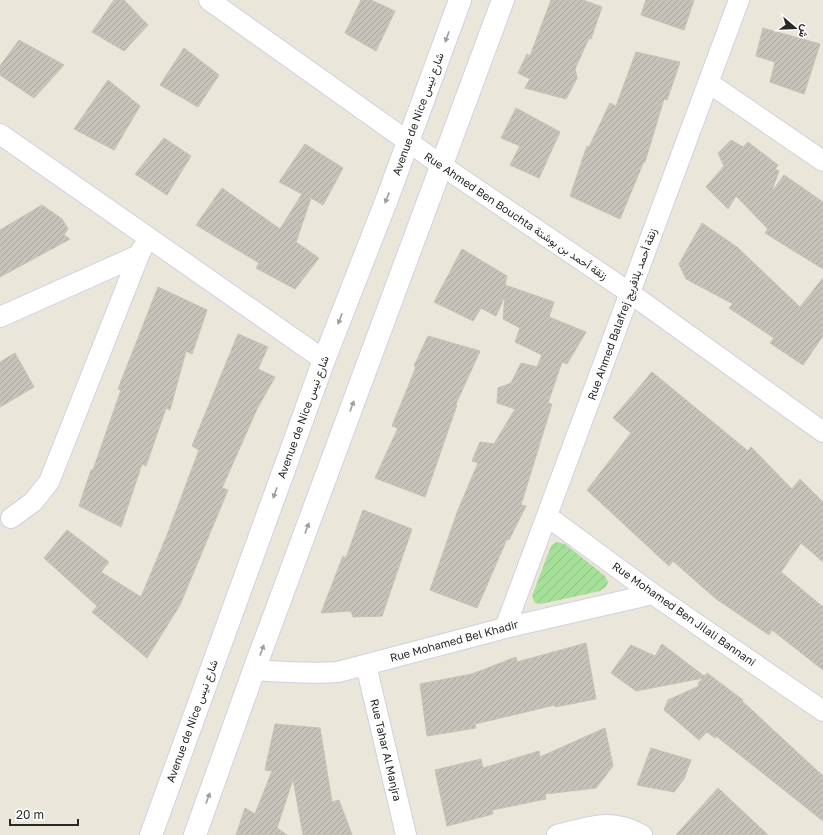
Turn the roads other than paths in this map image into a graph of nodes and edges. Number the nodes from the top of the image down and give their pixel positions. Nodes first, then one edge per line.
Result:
1 (209, 0) edge
2 (460, 0) edge
3 (503, 0) edge
4 (739, 0) edge
5 (709, 82) junction
6 (0, 134) edge
7 (408, 142) junction
8 (823, 161) edge
9 (441, 165) junction
10 (147, 236) junction
11 (139, 254) junction
12 (630, 293) junction
13 (0, 317) edge
14 (324, 360) junction
15 (823, 432) edge
16 (547, 516) junction
17 (11, 518) dead end
18 (653, 594) junction
19 (505, 628) junction
20 (366, 665) junction
21 (254, 670) junction
22 (823, 711) edge
23 (151, 835) edge
24 (195, 835) edge
25 (406, 835) edge
26 (557, 835) edge
27 (642, 835) edge

1 - 7 street, Rue Ahmed Ben Bouchta زنقة أحمد بن بوشتة
2 -> 7 street, Avenue de Nice شارع نيس
3 - 9 street
4 - 5 street, Rue Ahmed Balafrej زنقة أحمد بلافريج
5 - 8 street
5 - 12 street, Rue Ahmed Balafrej زنقة أحمد بلافريج
6 - 10 street
7 - 9 street, Rue Ahmed Ben Bouchta زنقة أحمد بن بوشتة
7 -> 14 street, Avenue de Nice شارع نيس
9 - 12 street, Rue Ahmed Ben Bouchta زنقة أحمد بن بوشتة
21 -> 9 street
10 - 11 street
10 - 14 street
11 - 13 street
11 - 17 street
12 - 15 street, Rue Ahmed Ben Bouchta زنقة أحمد بن بوشتة
12 - 16 street, Rue Ahmed Balafrej زنقة أحمد بلافريج
14 -> 23 street, Avenue de Nice شارع نيس
16 - 18 street, Rue Mohamed Ben Jilali Bannani
16 - 19 street, Rue Ahmed Balafrej زنقة أحمد بلافريج
18 - 19 street, Rue Mohamed Bel Khadir
18 - 22 street, Rue Mohamed Ben Jilali Bannani
19 - 20 street, Rue Mohamed Bel Khadir
20 - 21 street, Rue Mohamed Bel Khadir
20 - 25 street, Rue Tahar Al Manjra
24 -> 21 street
26 - 27 street

